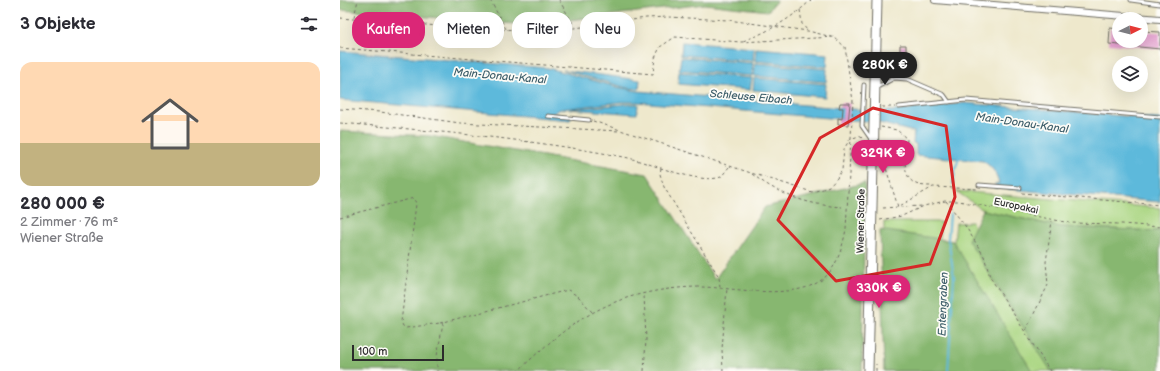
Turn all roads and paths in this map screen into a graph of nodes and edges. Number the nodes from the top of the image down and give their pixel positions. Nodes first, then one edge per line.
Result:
1 (358, 0) edge
2 (490, 0) edge
3 (559, 0) edge
4 (811, 0) edge
5 (877, 0) edge
6 (935, 0) edge
7 (1131, 0) edge
8 (1160, 4) edge
9 (800, 10) junction
10 (355, 12) edge
11 (340, 18) edge
12 (352, 18) edge
13 (1160, 19) edge
14 (425, 24) edge
15 (775, 27) junction
16 (576, 28) junction
17 (506, 30) junction
18 (808, 31) junction
19 (834, 37) junction
20 (741, 42) junction
21 (340, 48) edge
22 (864, 85) dead end
23 (875, 86) junction
24 (949, 102) junction
25 (877, 106) junction
26 (899, 107) joint
27 (340, 109) edge
28 (548, 116) dead end
29 (1160, 117) edge
30 (589, 120) joint
31 (340, 123) edge
32 (876, 127) junction
33 (622, 131) junction
34 (850, 139) junction
35 (873, 142) junction
36 (730, 166) junction
37 (661, 168) junction
38 (751, 173) junction
39 (978, 185) dead end
40 (934, 187) junction
41 (1020, 188) dead end
42 (977, 189) dead end
43 (1017, 192) dead end
44 (945, 200) junction
45 (1160, 205) edge
46 (924, 206) junction
47 (842, 207) dead end
48 (898, 207) junction
49 (883, 208) dead end
50 (340, 217) edge
51 (872, 221) junction
52 (1052, 221) junction
53 (1160, 227) edge
54 (720, 287) junction
55 (727, 288) junction
56 (644, 293) junction
57 (592, 313) junction
58 (440, 323) junction
59 (1026, 331) junction
60 (437, 371) edge
61 (518, 371) edge
62 (644, 371) edge
63 (723, 371) edge
64 (868, 371) edge
65 (1050, 371) edge

1 - 10 path
2 - 17 path
3 - 16 path
4 - 9 path
5 - 23 main road, Wiener Straße
6 - 13 street
7 - 8 lane
9 - 15 path
9 - 18 path
11 - 12 path
14 - 17 path
15 - 16 path
15 - 18 path
15 - 20 path
16 - 17 path
18 - 19 path
19 - 20 path
19 - 34 path
20 - 21 path
22 - 35 lane
23 - 24 lane
23 - 25 main road, Wiener Straße
24 - 26 lane
24 - 29 lane
25 - 26 path
25 - 32 main road, Wiener Straße
27 - 33 path
28 - 30 lane
30 - 33 path
31 - 37 path
32 - 35 main road, Wiener Straße
32 - 40 path
33 - 36 path
34 - 35 path
34 - 38 path
34 - 55 path
35 - 48 path
35 - 51 main road, Wiener Straße
36 - 37 path
36 - 38 path
37 - 54 path
38 - 47 path
39 - 41 lane
40 - 42 path
40 - 48 path
43 - 45 path
44 - 46 path, Europakai
44 - 52 path, Europakai
44 - 59 path
46 - 48 path
46 - 51 path, Europakai
48 - 49 path
50 - 58 path
51 - 64 main road, Wiener Straße
52 - 53 path, Europakai
52 - 59 path
54 - 55 path
54 - 56 path
55 - 63 path
56 - 57 path
56 - 62 path
57 - 58 path
57 - 61 path
58 - 60 path
59 - 65 path

